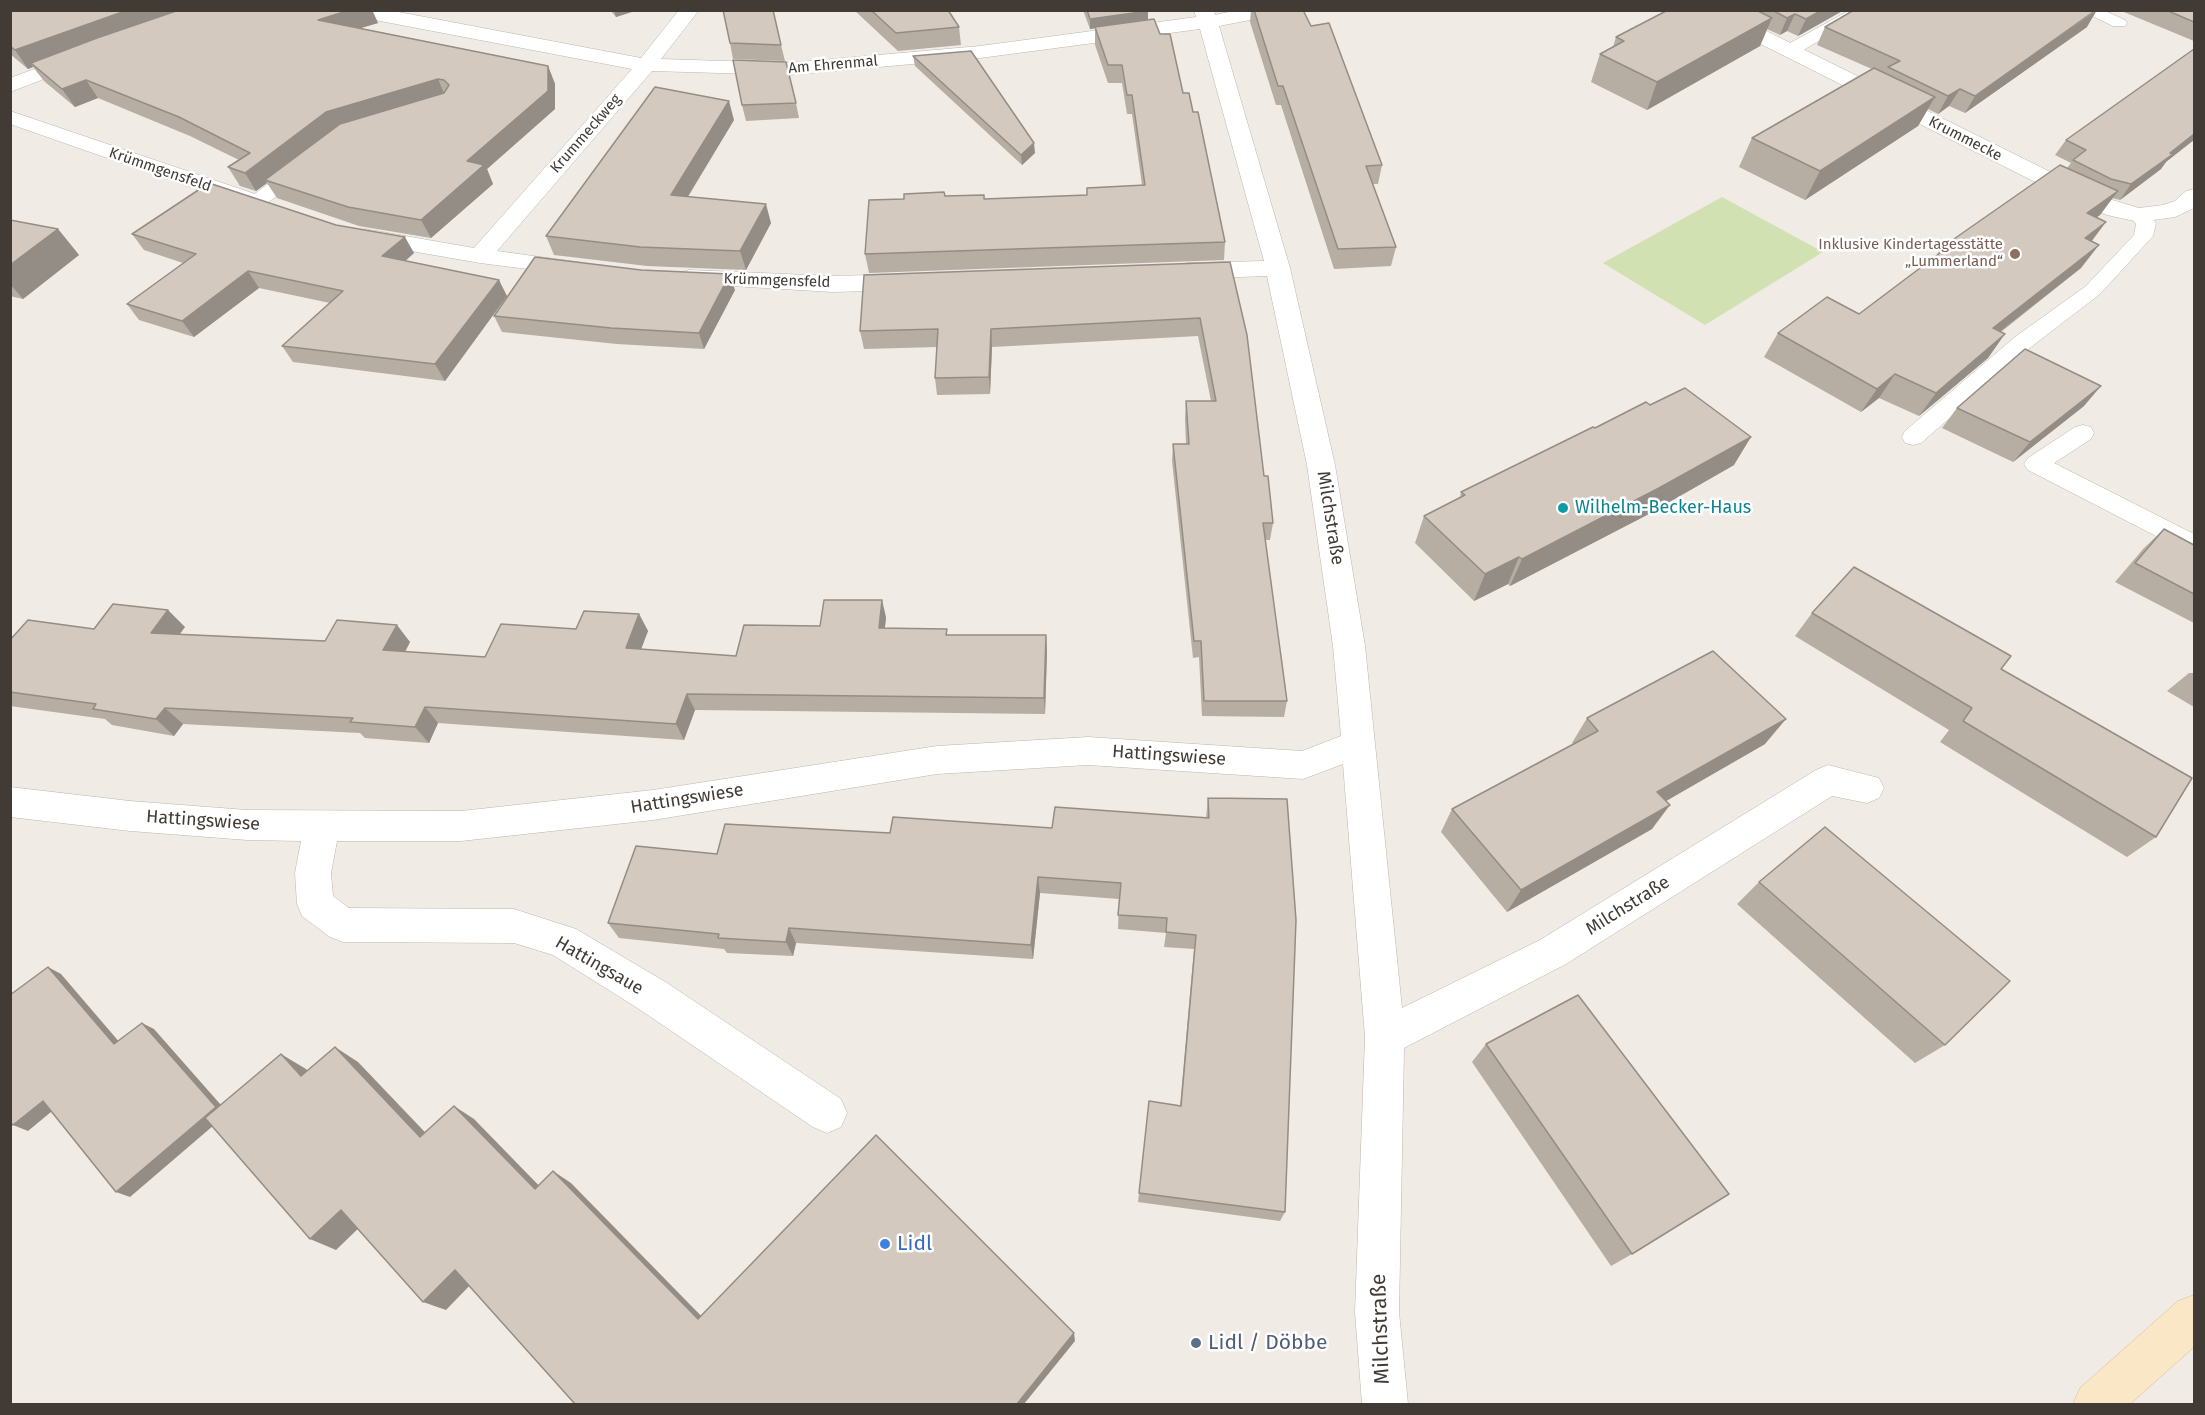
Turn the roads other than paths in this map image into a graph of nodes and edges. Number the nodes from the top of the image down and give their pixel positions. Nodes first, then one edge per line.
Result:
1 (354, 10) edge
2 (690, 10) edge
3 (1271, 10) edge
4 (1708, 10) edge
5 (1863, 10) edge
6 (2088, 10) edge
7 (1206, 16) edge
8 (2119, 23) dead end
9 (101, 50) edge
10 (1789, 51) junction
11 (646, 65) junction
12 (10, 86) edge
13 (10, 117) edge
14 (317, 156) edge
15 (2194, 196) edge
16 (256, 202) junction
17 (287, 212) edge
18 (2139, 215) junction
19 (345, 231) edge
20 (480, 256) junction
21 (1278, 268) junction
22 (601, 271) edge
23 (1161, 273) edge
24 (670, 277) edge
25 (929, 281) edge
26 (2083, 433) dead end
27 (1913, 437) dead end
28 (2194, 545) edge
29 (1358, 744) junction
30 (1867, 788) dead end
31 (10, 802) edge
32 (322, 826) junction
33 (1385, 1037) junction
34 (827, 1113) dead end
35 (2194, 1317) edge
36 (1384, 1404) edge
37 (2096, 1404) edge

1 - 11 street, Am Ehrenmal
2 - 11 street, Krummeckweg
3 - 7 street
4 - 10 street, Krummecke
5 - 10 lane
6 - 8 lane
7 - 11 street, Am Ehrenmal
7 - 21 street, Milchstraße
9 - 12 street
10 - 18 street, Krummecke
11 - 20 street, Krummeckweg
13 - 16 street, Krümmgensfeld
14 - 16 lane
15 - 18 street, Krummecke
16 - 17 street, Krümmgensfeld
18 - 27 lane
19 - 20 street
20 - 22 street
21 - 23 street
21 - 29 street, Milchstraße
24 - 25 street, Krümmgensfeld
26 - 28 lane
29 - 32 street, Hattingswiese
29 - 33 street, Milchstraße
30 - 33 street, Milchstraße
31 - 32 street, Hattingswiese
32 - 34 street, Hattingsaue
33 - 36 street, Milchstraße
35 - 37 main road

